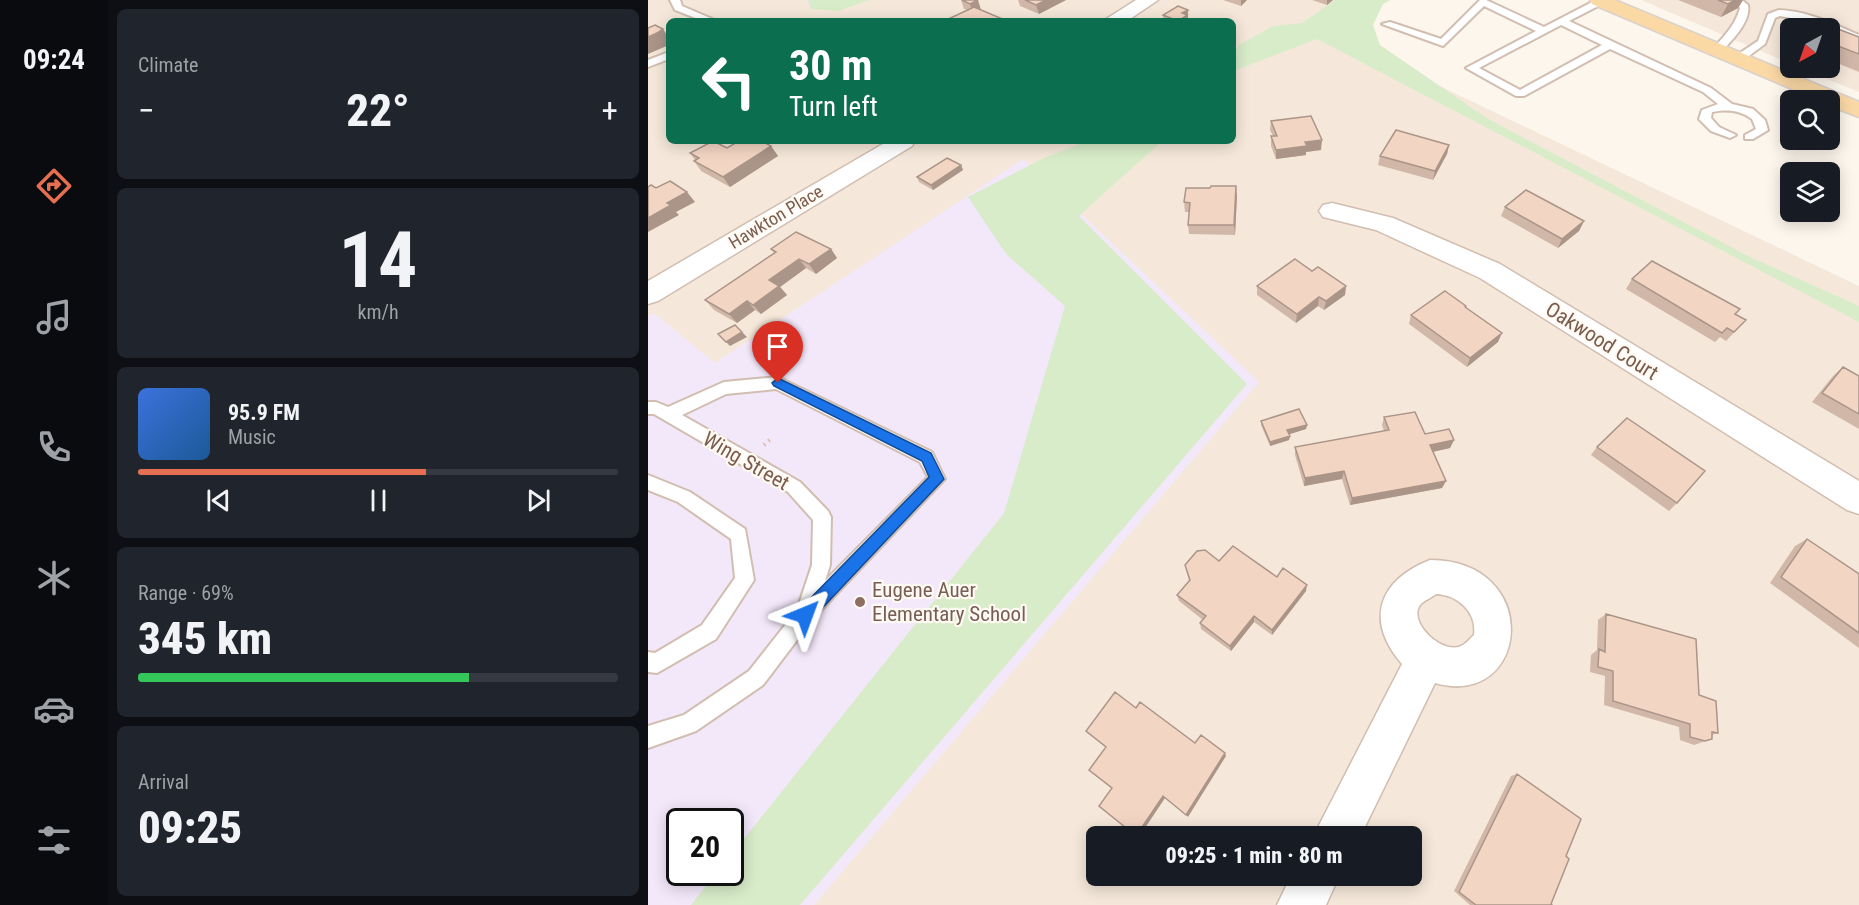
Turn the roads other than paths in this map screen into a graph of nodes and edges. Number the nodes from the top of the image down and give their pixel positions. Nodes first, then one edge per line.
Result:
1 (675, 0) edge
2 (1149, 0) edge
3 (1737, 0) edge
4 (1604, 1) edge
5 (704, 18) edge
6 (1118, 18) edge
7 (1562, 22) junction
8 (1387, 24) dead end
9 (1545, 31) junction
10 (1859, 39) edge
11 (1610, 45) junction
12 (1717, 50) junction
13 (666, 56) edge
14 (1738, 59) junction
15 (648, 64) edge
16 (1729, 107) junction
17 (1859, 110) edge
18 (1730, 135) dead end
19 (1749, 136) dead end
20 (899, 144) edge
21 (1332, 211) dead end
22 (648, 294) edge
23 (648, 408) edge
24 (666, 415) junction
25 (648, 482) edge
26 (1859, 499) edge
27 (805, 615) junction
28 (1425, 660) dead end
29 (648, 662) edge
30 (648, 737) edge
31 (1342, 826) edge
32 (1311, 886) edge
33 (1301, 905) edge

1 - 5 lane
2 - 6 street
3 - 12 lane
4 - 7 lane
4 - 12 main road
7 - 9 lane
7 - 11 lane
8 - 9 lane
9 - 11 lane
10 - 14 lane
11 - 16 lane
12 - 14 main road
13 - 15 lane
14 - 17 main road
16 - 18 lane
16 - 19 lane
20 - 22 street, Hawkton Place
21 - 26 street, Oakwood Court
23 - 24 lane, Wing Street
24 - 27 lane, Wing Street
24 - 27 lane
25 - 29 lane
27 - 30 lane, Wing Street
28 - 31 street
32 - 33 street

